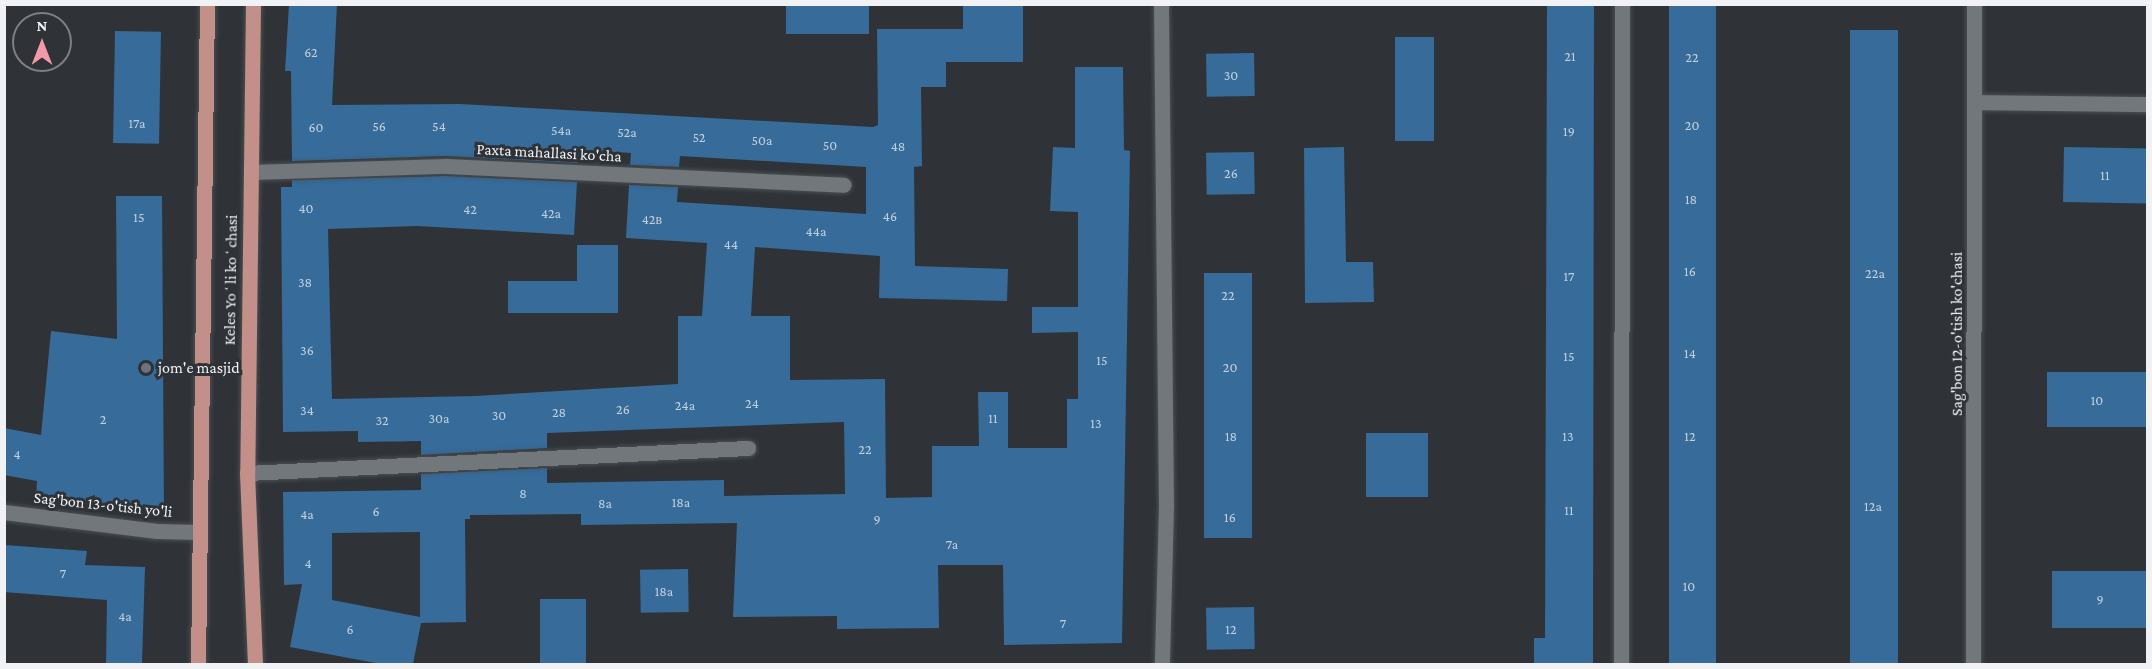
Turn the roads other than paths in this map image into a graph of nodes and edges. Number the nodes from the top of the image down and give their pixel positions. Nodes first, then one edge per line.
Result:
1 (207, 4) edge
2 (253, 4) edge
3 (1161, 4) edge
4 (1622, 4) edge
5 (1974, 4) edge
6 (1976, 102) junction
7 (2148, 104) edge
8 (251, 172) junction
9 (844, 185) dead end
10 (748, 448) dead end
11 (247, 472) junction
12 (4, 512) edge
13 (198, 532) junction
14 (200, 664) edge
15 (255, 664) edge
16 (1162, 664) edge
17 (1621, 664) edge
18 (1973, 664) edge

1 - 13 main road, Keles Yoʻli koʻchasi
2 - 8 main road, Keles Yoʻli koʻchasi
3 - 16 street
4 - 17 street
5 - 6 street, Sag'bon 12-o'tish ko'chasi
6 - 7 street
6 - 18 street, Sag'bon 12-o'tish ko'chasi
8 - 9 street, Paxta mahallasi ko'cha
8 - 11 main road, Keles Yoʻli koʻchasi
10 - 11 street
11 - 15 main road, Keles Yoʻli koʻchasi
12 - 13 street, Sag'bon 13-o'tish yo'li
13 - 14 main road, Keles Yoʻli koʻchasi

